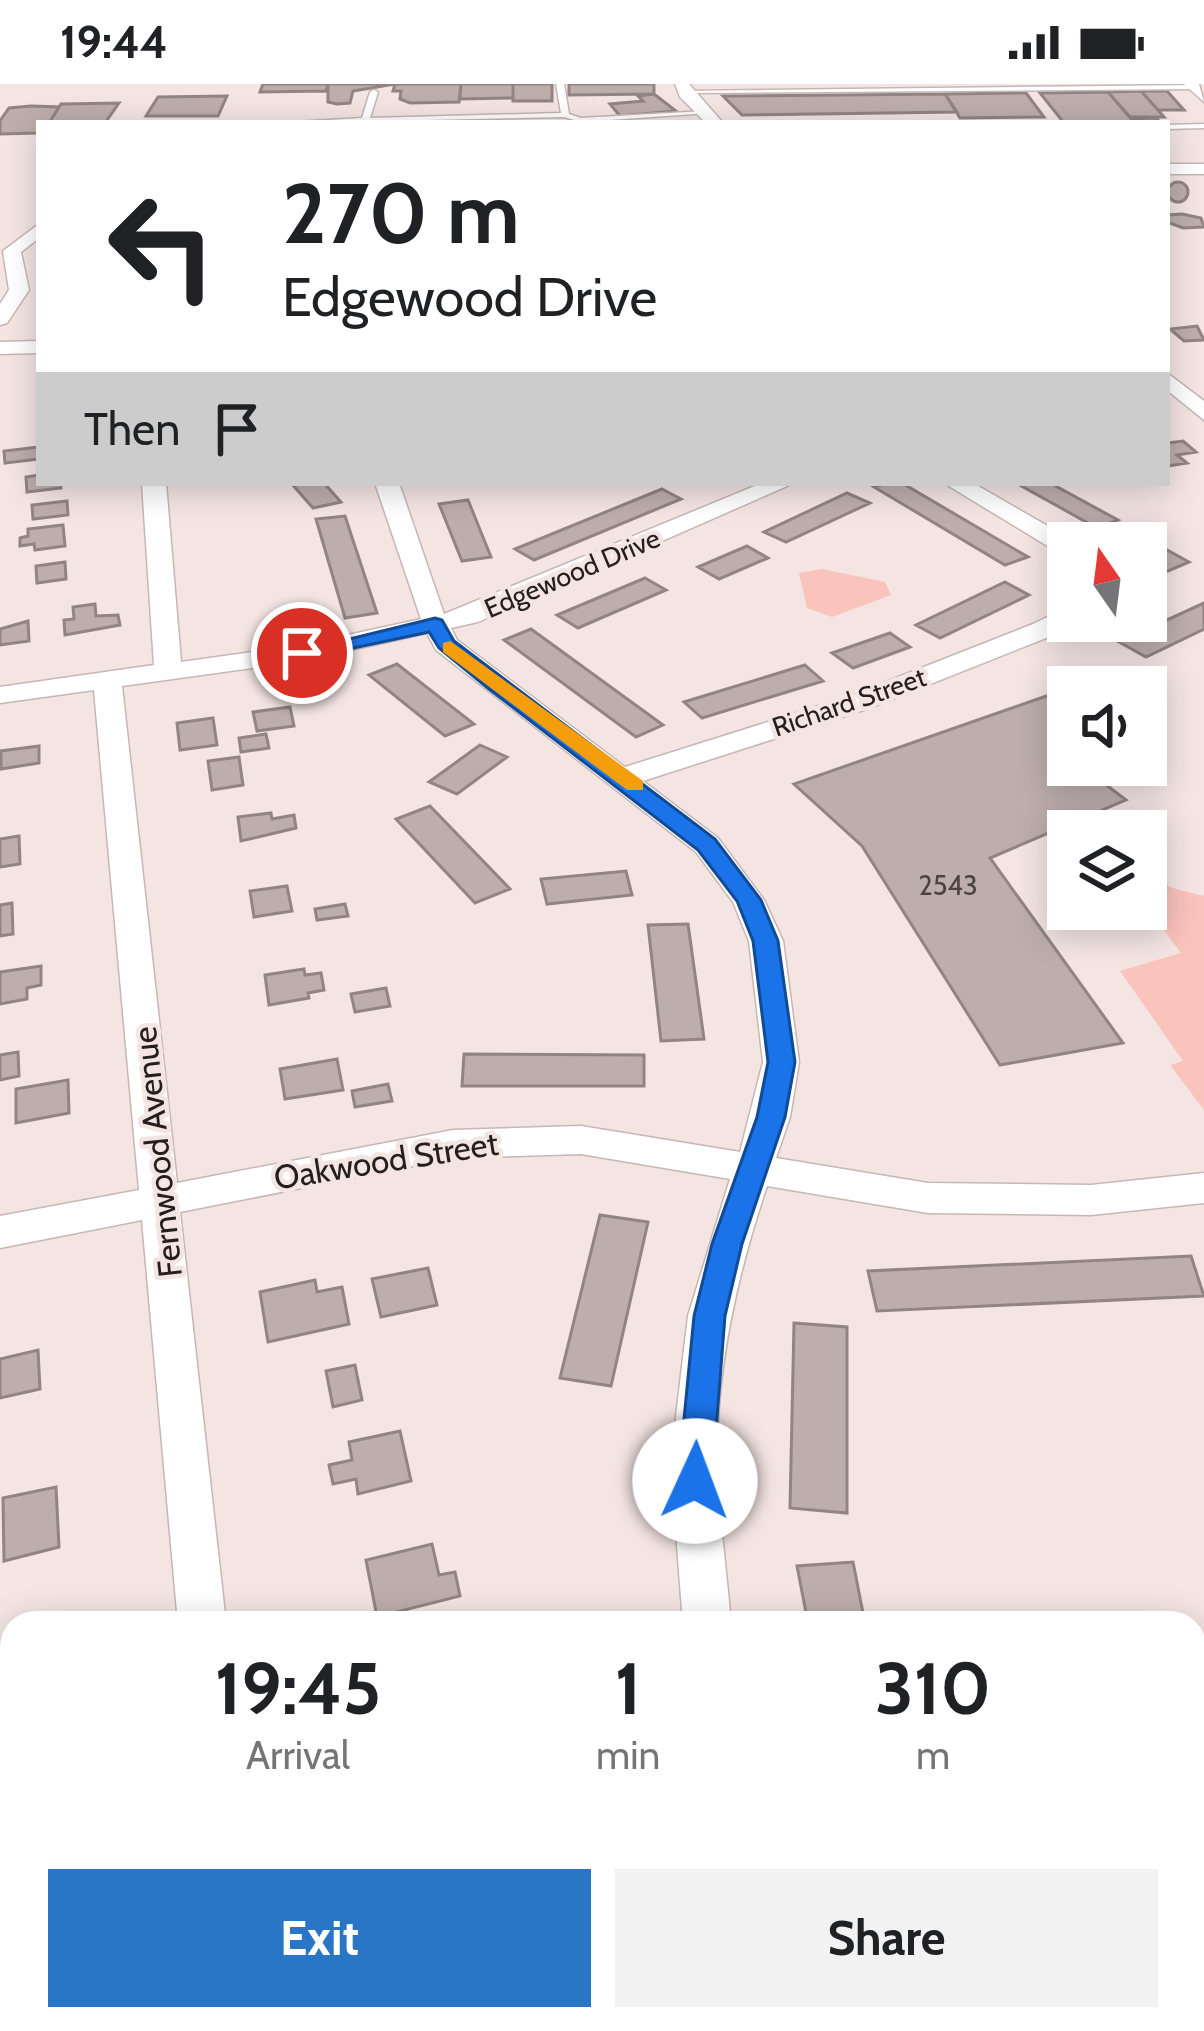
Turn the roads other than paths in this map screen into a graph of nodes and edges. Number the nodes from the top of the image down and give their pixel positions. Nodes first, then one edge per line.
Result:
1 (560, 84) edge
2 (904, 86) edge
3 (920, 86) edge
4 (683, 88) edge
5 (1196, 89) edge
6 (374, 92) dead end
7 (565, 115) junction
8 (710, 118) edge
9 (366, 119) junction
10 (345, 120) edge
11 (596, 120) edge
12 (638, 120) edge
13 (1170, 127) edge
14 (1204, 127) edge
15 (1170, 169) edge
16 (1204, 169) edge
17 (36, 231) edge
18 (0, 319) edge
19 (36, 347) edge
20 (0, 348) edge
21 (1170, 382) edge
22 (1204, 413) edge
23 (154, 486) edge
24 (388, 486) edge
25 (775, 486) edge
26 (961, 486) edge
27 (1047, 536) edge
28 (435, 624) junction
29 (1047, 627) edge
30 (168, 672) junction
31 (107, 681) junction
32 (0, 695) edge
33 (624, 777) junction
34 (752, 1166) junction
35 (1204, 1188) edge
36 (162, 1200) junction
37 (0, 1232) edge
38 (201, 1611) edge
39 (705, 1611) edge

1 - 7 lane
2 - 3 lane
2 - 4 lane
3 - 5 lane
4 - 8 street
6 - 9 lane
7 - 9 lane
7 - 11 lane
8 - 12 lane
9 - 10 lane
13 - 14 lane
15 - 16 street
17 - 18 street
19 - 20 street
21 - 22 street
23 - 30 street
24 - 28 street
25 - 28 street, Edgewood Drive
26 - 27 street
28 - 30 street, Edgewood Drive
28 - 33 street
29 - 33 street, Richard Street
30 - 31 street, Edgewood Drive
31 - 32 street, Edgewood Drive
31 - 36 street, Fernwood Avenue
33 - 34 street
34 - 35 street, Oakwood Street
34 - 36 street, Oakwood Street
34 - 39 street
36 - 37 street, Oakwood Street
36 - 38 street, Fernwood Avenue

